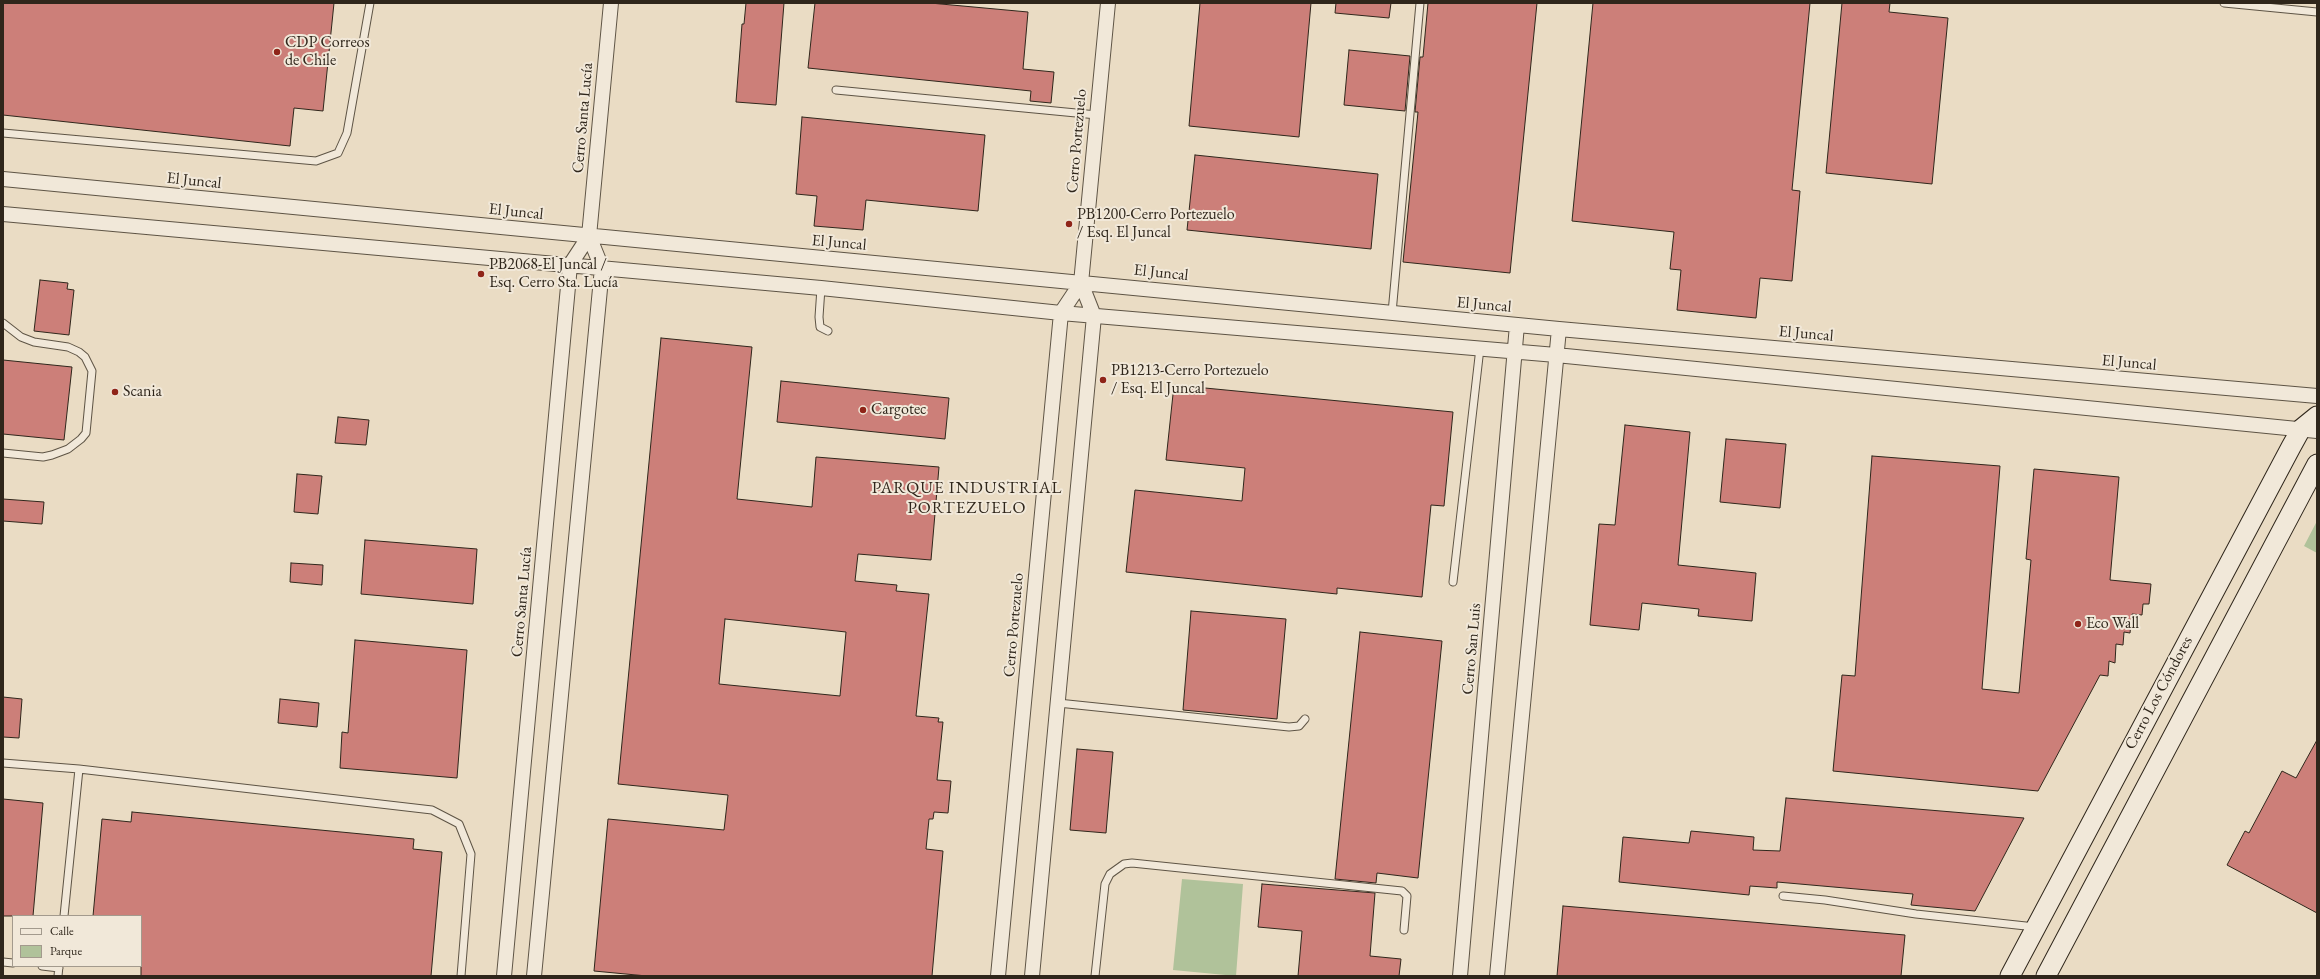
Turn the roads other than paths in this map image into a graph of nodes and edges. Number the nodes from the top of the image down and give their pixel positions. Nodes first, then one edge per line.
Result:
1 (370, 3) edge
2 (611, 3) edge
3 (1108, 3) edge
4 (1420, 3) edge
5 (2224, 3) edge
6 (2317, 12) edge
7 (836, 90) dead end
8 (1097, 114) junction
9 (3, 133) edge
10 (3, 179) edge
11 (3, 214) edge
12 (590, 236) junction
13 (570, 265) junction
14 (602, 268) junction
15 (1081, 283) junction
16 (821, 288) junction
17 (1061, 313) junction
18 (1392, 313) junction
19 (1094, 316) junction
20 (3, 323) edge
21 (1517, 325) junction
22 (1558, 329) junction
23 (828, 331) dead end
24 (1480, 348) junction
25 (1515, 351) junction
26 (1556, 355) junction
27 (2317, 396) edge
28 (2317, 416) edge
29 (2309, 430) edge
30 (3, 452) edge
31 (2317, 464) edge
32 (1453, 582) dead end
33 (1058, 703) junction
34 (1305, 719) dead end
35 (3, 764) edge
36 (79, 769) junction
37 (1783, 896) dead end
38 (64, 915) edge
39 (2036, 927) junction
40 (1404, 930) dead end
41 (59, 967) edge
42 (58, 976) edge
43 (461, 976) edge
44 (504, 976) edge
45 (534, 976) edge
46 (998, 976) edge
47 (1032, 976) edge
48 (1096, 976) edge
49 (1460, 976) edge
50 (1497, 976) edge
51 (2010, 976) edge
52 (2046, 976) edge

1 - 9 lane
2 - 12 street, Cerro Santa Lucía
3 - 8 street, Cerro Portezuelo
4 - 18 lane
5 - 6 lane
7 - 8 lane
8 - 15 street, Cerro Portezuelo
10 - 12 street, El Juncal
11 - 13 street
12 - 13 street, Cerro Santa Lucía
12 - 14 street, Cerro Santa Lucía
12 - 15 street, El Juncal
13 - 14 street
13 - 44 street, Cerro Santa Lucía
14 - 16 street
14 - 45 street, Cerro Santa Lucía
15 - 17 street, Cerro Portezuelo
15 - 18 street, El Juncal
15 - 19 street, Cerro Portezuelo
16 - 17 street
16 - 23 lane
17 - 19 street
17 - 46 street, Cerro Portezuelo
18 - 21 street, El Juncal
19 - 24 street
19 - 33 street, Cerro Portezuelo
20 - 30 lane
21 - 22 street, El Juncal
21 - 25 street, Cerro San Luis
22 - 26 street
22 - 27 street, El Juncal
24 - 25 street
24 - 32 lane
25 - 26 street
25 - 49 street, Cerro San Luis
26 - 29 street
26 - 50 street
28 - 29 street, Cerro Los Cóndores
29 - 39 street, Cerro Los Cóndores
31 - 52 street, Cerro Los Cóndores
33 - 34 lane
33 - 47 street, Cerro Portezuelo
35 - 36 lane
36 - 38 lane
36 - 43 lane
37 - 39 lane
39 - 51 street, Cerro Los Cóndores
40 - 48 lane
41 - 42 lane

